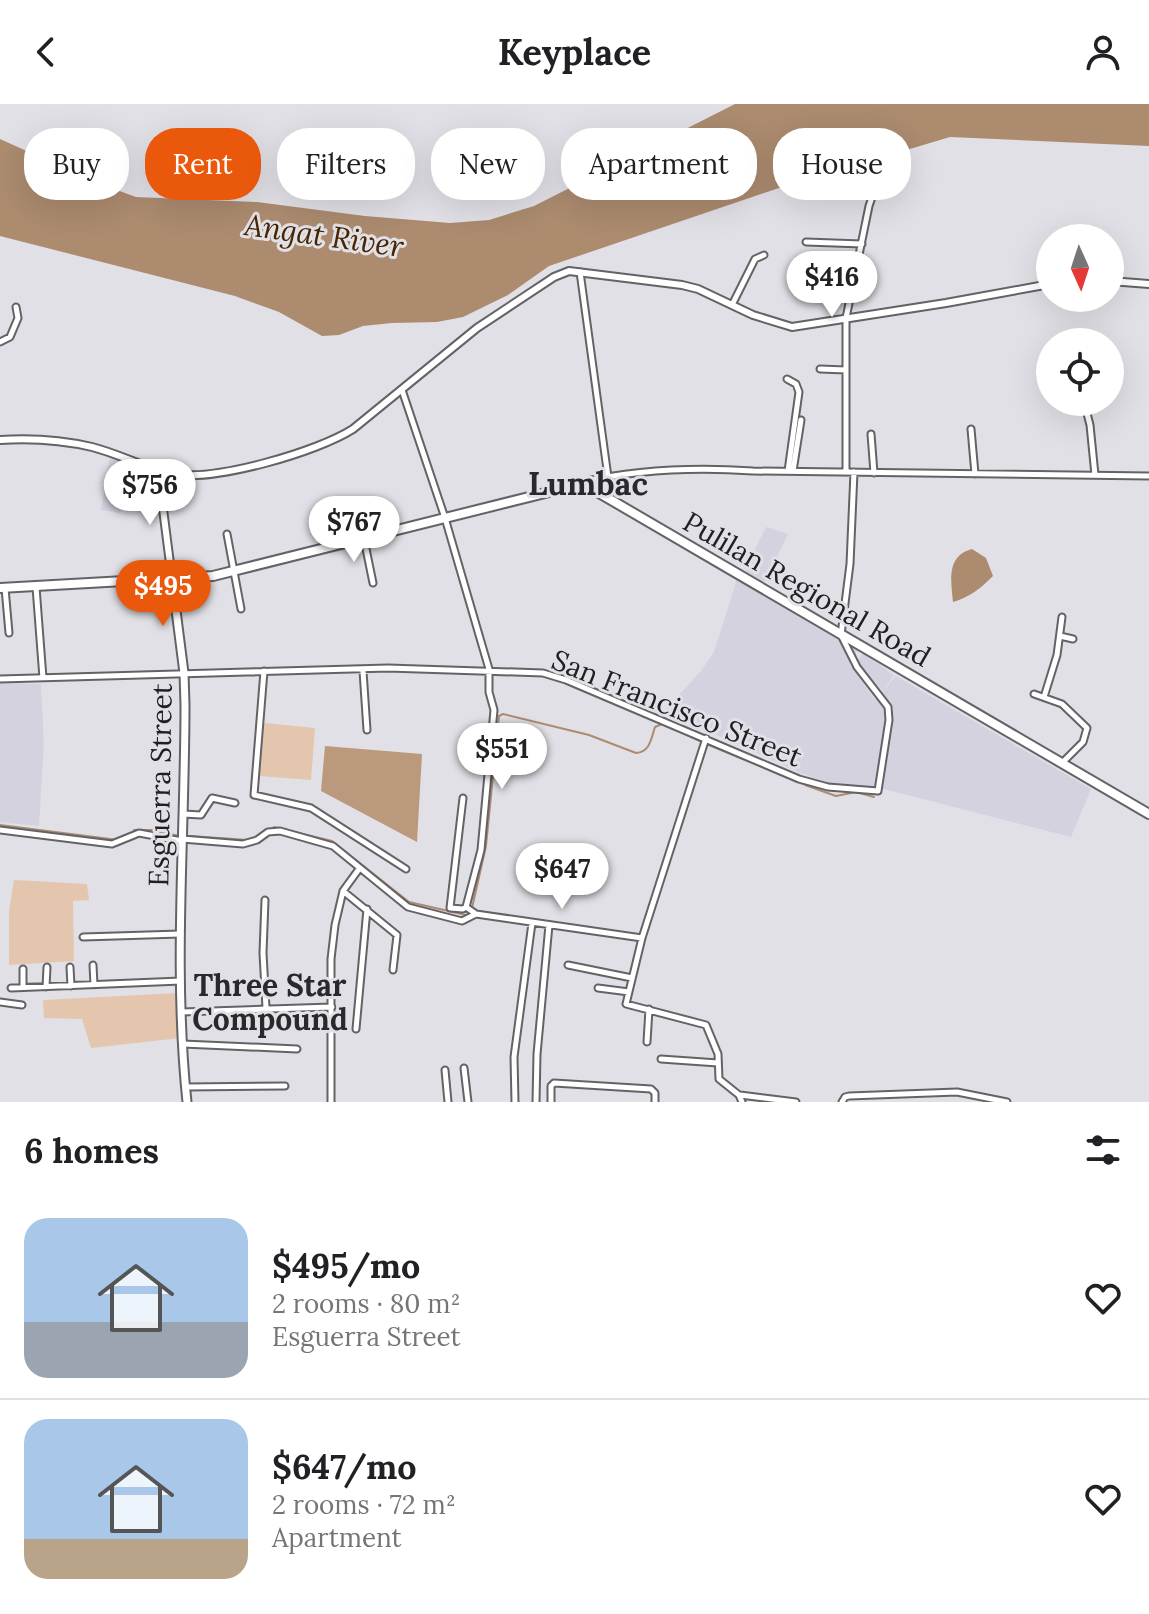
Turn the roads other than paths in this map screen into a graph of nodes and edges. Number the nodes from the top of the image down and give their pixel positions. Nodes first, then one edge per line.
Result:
1 (871, 200) edge
2 (806, 242) dead end
3 (862, 244) junction
4 (764, 255) dead end
5 (580, 272) junction
6 (1124, 282) edge
7 (1149, 284) edge
8 (1036, 287) edge
9 (732, 305) junction
10 (16, 307) dead end
11 (846, 318) junction
12 (0, 342) edge
13 (820, 369) dead end
14 (846, 370) junction
15 (787, 379) dead end
16 (402, 390) junction
17 (1088, 416) edge
18 (801, 420) dead end
19 (971, 429) dead end
20 (871, 434) dead end
21 (0, 440) edge
22 (158, 470) junction
23 (791, 471) junction
24 (846, 472) junction
25 (854, 472) junction
26 (874, 473) junction
27 (975, 474) junction
28 (1095, 475) junction
29 (1149, 476) edge
30 (608, 477) junction
31 (577, 485) junction
32 (445, 518) junction
33 (227, 534) dead end
34 (364, 539) junction
35 (234, 571) junction
36 (172, 579) junction
37 (373, 583) dead end
38 (35, 586) junction
39 (2, 588) edge
40 (241, 609) dead end
41 (1062, 617) dead end
42 (9, 633) dead end
43 (841, 635) junction
44 (1060, 636) junction
45 (1073, 639) dead end
46 (489, 669) junction
47 (363, 670) junction
48 (264, 671) junction
49 (184, 673) junction
50 (43, 678) junction
51 (0, 679) edge
52 (1034, 694) dead end
53 (1044, 697) junction
54 (367, 730) dead end
55 (706, 738) junction
56 (1062, 763) junction
57 (463, 798) dead end
58 (235, 803) dead end
59 (182, 814) junction
60 (1149, 814) edge
61 (0, 830) edge
62 (182, 840) junction
63 (359, 869) junction
64 (406, 869) dead end
65 (343, 891) junction
66 (265, 900) dead end
67 (466, 907) junction
68 (367, 909) junction
69 (476, 914) junction
70 (532, 923) junction
71 (549, 925) junction
72 (180, 934) junction
73 (83, 937) dead end
74 (642, 938) junction
75 (93, 965) dead end
76 (568, 965) dead end
77 (47, 967) dead end
78 (70, 967) dead end
79 (23, 969) dead end
80 (393, 970) dead end
81 (632, 978) junction
82 (181, 981) junction
83 (94, 985) junction
84 (71, 986) junction
85 (23, 987) junction
86 (46, 987) junction
87 (11, 988) dead end
88 (598, 988) dead end
89 (629, 992) junction
90 (0, 1002) edge
91 (22, 1005) dead end
92 (332, 1007) junction
93 (266, 1008) junction
94 (649, 1009) junction
95 (182, 1012) junction
96 (356, 1029) dead end
97 (647, 1042) dead end
98 (183, 1044) junction
99 (297, 1049) dead end
100 (661, 1059) dead end
101 (718, 1063) junction
102 (464, 1068) dead end
103 (445, 1070) dead end
104 (285, 1086) dead end
105 (186, 1087) junction
106 (739, 1095) junction
107 (187, 1102) edge
108 (331, 1102) edge
109 (448, 1102) edge
110 (468, 1102) edge
111 (515, 1102) edge
112 (536, 1102) edge
113 (551, 1102) edge
114 (655, 1102) edge
115 (742, 1102) edge
116 (796, 1102) edge
117 (842, 1102) edge
118 (1007, 1102) edge

1 - 3 street
2 - 3 street
3 - 11 street
4 - 9 street
5 - 9 street
5 - 16 street
5 - 30 street
6 - 7 street
8 - 11 street
9 - 11 street
10 - 12 street
11 - 14 street
13 - 14 street
14 - 24 street
15 - 23 street
16 - 22 street
16 - 32 street
17 - 28 street
18 - 23 street
19 - 27 street
20 - 26 street
21 - 22 street
22 - 36 street, Esguerra Street
23 - 24 street
23 - 30 street
24 - 25 street
25 - 26 street
25 - 43 street
26 - 27 street
27 - 28 street
28 - 29 street
30 - 31 street
31 - 32 main road
31 - 43 main road, Pulilan Regional Road
32 - 34 main road
32 - 46 street
33 - 35 street
34 - 35 main road
34 - 37 street
35 - 36 main road
35 - 40 street
36 - 38 main road
36 - 49 main road, Esguerra Street
38 - 39 main road
38 - 50 street
39 - 42 street
41 - 44 street
43 - 55 street, San Francisco Street
43 - 56 main road, Pulilan Regional Road
44 - 45 street
44 - 53 street
46 - 47 street, San Francisco Street
46 - 55 street, San Francisco Street
46 - 67 street
47 - 48 street, San Francisco Street
47 - 54 street
48 - 49 street, San Francisco Street
48 - 64 street
49 - 50 street, San Francisco Street
49 - 59 main road, Esguerra Street
50 - 51 street, San Francisco Street
52 - 53 street
53 - 56 street
55 - 74 street
56 - 60 main road, Pulilan Regional Road
57 - 67 street
58 - 59 street
59 - 62 main road, Esguerra Street
61 - 62 street
62 - 63 street
62 - 72 main road, Esguerra Street
63 - 65 street
63 - 69 street
65 - 68 street
65 - 92 street
66 - 93 street
67 - 69 street
68 - 80 street
68 - 96 street
69 - 70 street
70 - 71 street
70 - 111 street
71 - 74 street
71 - 112 street
72 - 73 street
72 - 82 main road, Esguerra Street
74 - 81 street
75 - 83 street
76 - 81 street
77 - 86 street
78 - 84 street
79 - 85 street
81 - 89 street
82 - 83 street
82 - 95 main road, Esguerra Street
83 - 84 street
84 - 86 street
85 - 86 street
85 - 87 street
88 - 89 street
89 - 94 street
90 - 91 street
92 - 93 street
92 - 108 street
93 - 95 street
94 - 97 street
94 - 101 street
95 - 98 main road, Esguerra Street
98 - 99 street
98 - 105 main road, Esguerra Street
100 - 101 street
101 - 106 street
102 - 110 street
103 - 109 street
104 - 105 street
105 - 107 main road, Esguerra Street
106 - 115 street
106 - 116 street
113 - 114 street
117 - 118 street

